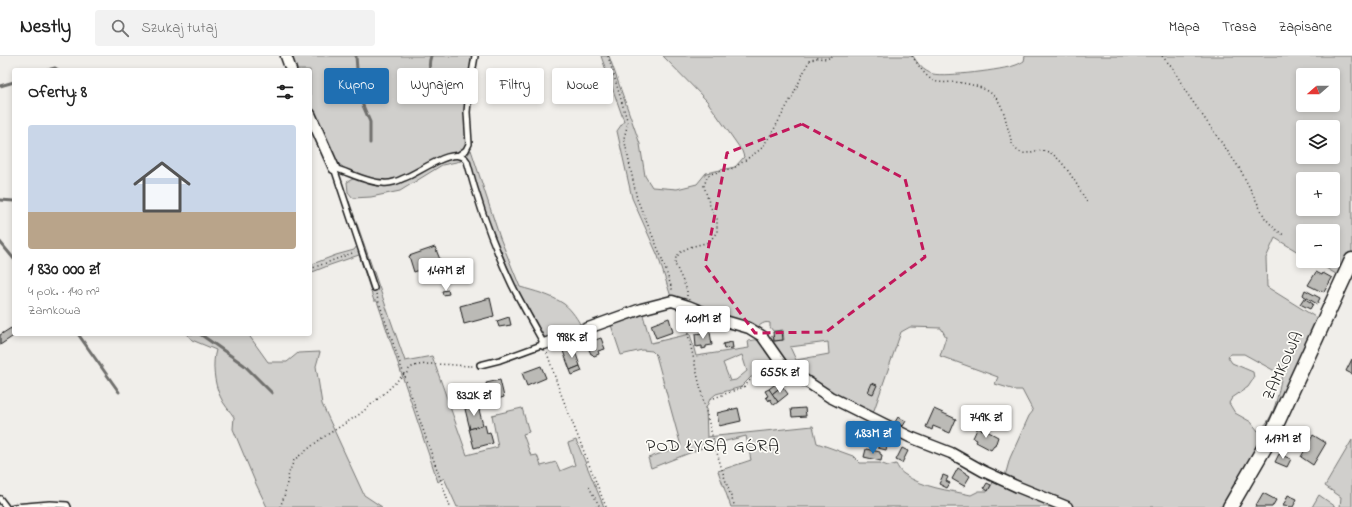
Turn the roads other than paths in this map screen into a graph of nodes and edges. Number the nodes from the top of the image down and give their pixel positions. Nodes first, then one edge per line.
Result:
1 (286, 56) edge
2 (475, 56) edge
3 (290, 68) edge
4 (312, 118) edge
5 (459, 155) junction
6 (334, 168) junction
7 (1352, 260) edge
8 (374, 288) road end
9 (544, 344) junction
10 (480, 365) road end
11 (0, 499) edge
12 (6, 507) edge
13 (14, 507) edge
14 (68, 507) edge
15 (1067, 507) edge
16 (1230, 507) edge

1 - 3 street
2 - 5 lane
4 - 6 street
5 - 6 lane
5 - 9 lane
6 - 8 lane
7 - 16 street, ZAMKOWA
9 - 10 lane
9 - 15 street
11 - 12 lane
13 - 14 lane

